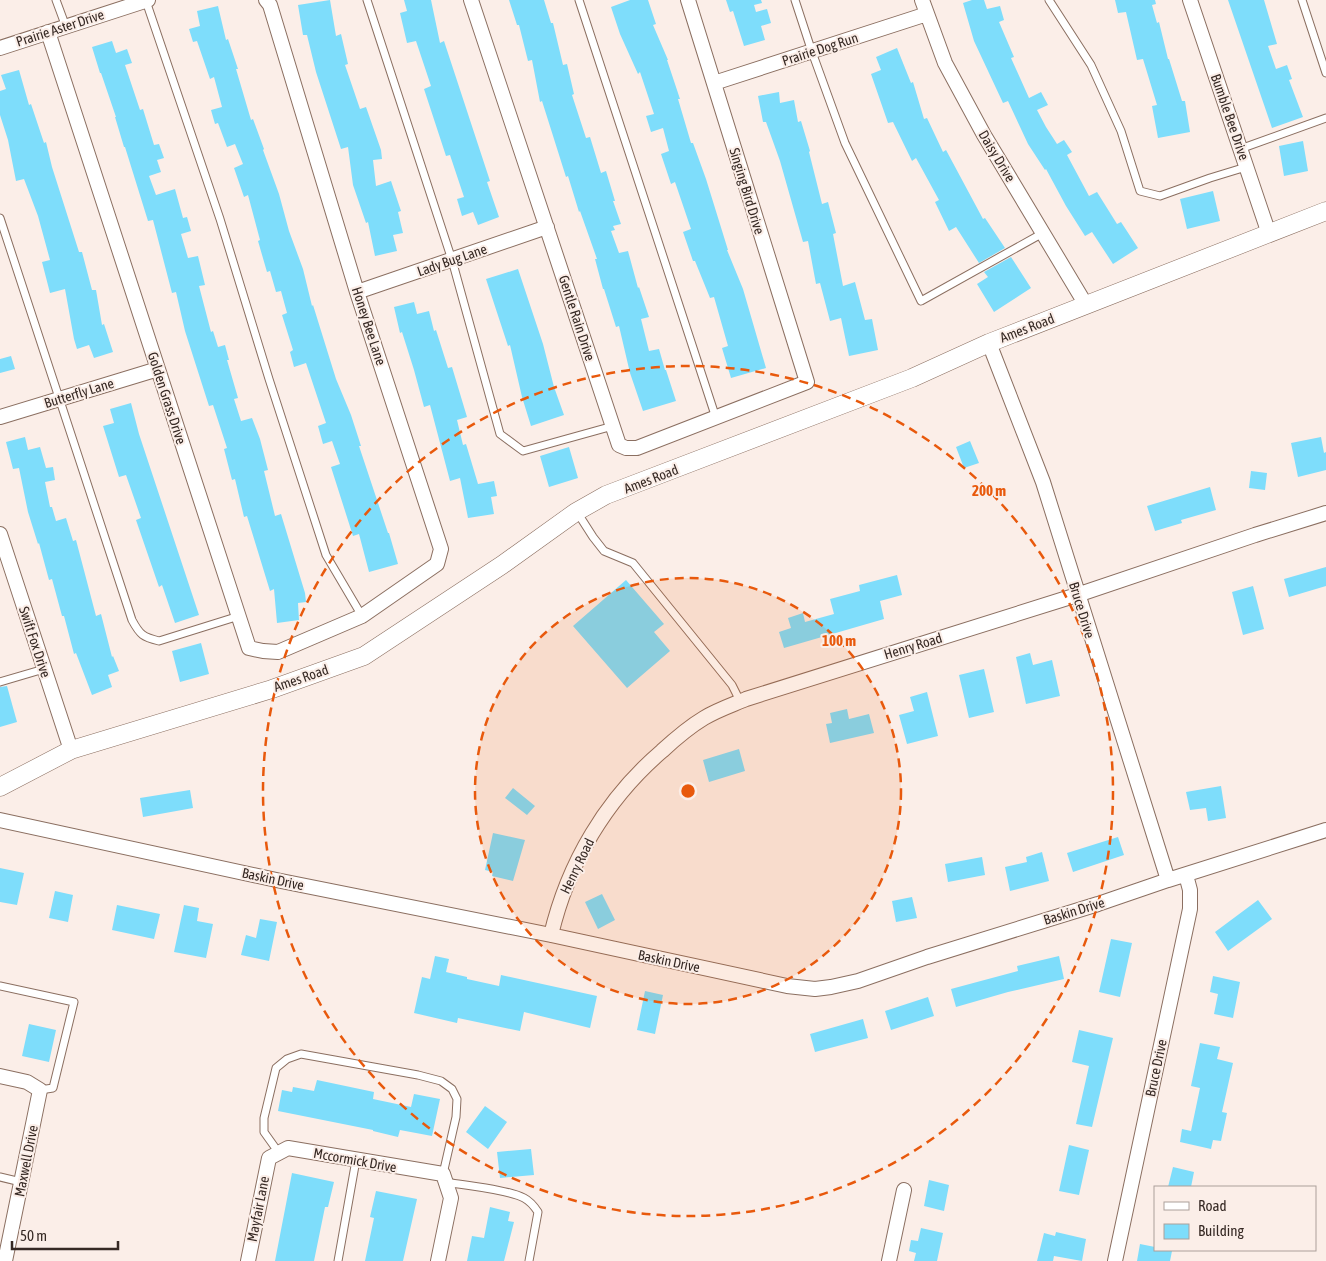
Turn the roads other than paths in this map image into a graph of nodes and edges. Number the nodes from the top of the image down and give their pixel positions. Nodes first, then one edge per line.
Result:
1 (56, 0) edge
2 (147, 0) edge
3 (266, 0) edge
4 (367, 0) edge
5 (471, 0) edge
6 (579, 0) edge
7 (688, 0) edge
8 (796, 0) edge
9 (922, 0) edge
10 (1049, 0) edge
11 (1190, 0) edge
12 (1302, 0) edge
13 (927, 14) junction
14 (66, 26) junction
15 (48, 32) junction
16 (0, 48) edge
17 (812, 52) junction
18 (1326, 73) edge
19 (714, 84) junction
20 (1326, 118) edge
21 (1240, 149) junction
22 (1246, 167) junction
23 (1326, 211) edge
24 (0, 218) edge
25 (547, 227) junction
26 (1043, 233) junction
27 (1269, 234) junction
28 (452, 260) junction
29 (358, 292) junction
30 (1086, 305) junction
31 (989, 343) junction
32 (158, 369) junction
33 (807, 382) joint
34 (59, 399) junction
35 (0, 416) edge
36 (716, 418) junction
37 (613, 426) junction
38 (576, 512) junction
39 (1326, 513) edge
40 (0, 534) edge
41 (1077, 595) junction
42 (239, 616) junction
43 (362, 616) junction
44 (44, 669) junction
45 (0, 682) edge
46 (740, 701) junction
47 (71, 750) junction
48 (0, 787) edge
49 (0, 820) edge
50 (1326, 830) edge
51 (1186, 875) junction
52 (1168, 880) junction
53 (551, 935) junction
54 (0, 986) edge
55 (0, 1076) edge
56 (40, 1090) junction
57 (274, 1155) junction
58 (356, 1160) junction
59 (0, 1177) edge
60 (444, 1178) junction
61 (21, 1182) junction
62 (904, 1190) dead end
63 (6, 1261) edge
64 (248, 1261) edge
65 (338, 1261) edge
66 (438, 1261) edge
67 (529, 1261) edge
68 (889, 1261) edge
69 (1115, 1261) edge

1 - 14 lane
2 - 14 street, Prairie Aster Drive
2 - 43 lane
3 - 29 street, Honey Bee Lane
4 - 28 lane
5 - 25 street, Gentle Rain Drive
6 - 36 lane
7 - 19 street, Singing Bird Drive
8 - 17 lane
9 - 13 street, Daisy Drive
10 - 22 lane
11 - 21 street, Bumble Bee Drive
12 - 18 lane
13 - 17 street, Prairie Dog Run
13 - 26 street, Daisy Drive
14 - 15 street, Prairie Aster Drive
15 - 16 street, Prairie Aster Drive
15 - 32 street, Golden Grass Drive
17 - 19 street, Prairie Dog Run
17 - 26 lane
19 - 33 street, Singing Bird Drive
20 - 21 lane
21 - 22 street, Bumble Bee Drive
22 - 27 street, Bumble Bee Drive
23 - 27 street, Ames Road
24 - 34 lane
25 - 28 street, Lady Bug Lane
25 - 37 street, Gentle Rain Drive
26 - 30 street, Daisy Drive
27 - 30 street, Ames Road
28 - 29 street, Lady Bug Lane
28 - 37 lane
29 - 43 street, Honey Bee Lane
30 - 31 street, Ames Road
31 - 38 street, Ames Road
31 - 41 street, Bruce Drive
32 - 34 street, Butterfly Lane
32 - 42 street, Golden Grass Drive
33 - 36 street, Gentle Rain Drive
34 - 35 street, Butterfly Lane
34 - 42 lane
36 - 37 street, Gentle Rain Drive
38 - 46 lane
38 - 47 street, Ames Road
39 - 41 street, Henry Road
40 - 44 street, Swift Fox Drive
41 - 46 street, Henry Road
41 - 52 street, Bruce Drive
42 - 43 street, Golden Grass Drive
44 - 45 lane
44 - 47 street, Swift Fox Drive
46 - 53 street, Henry Road
47 - 48 street, Ames Road
49 - 53 street, Baskin Drive
50 - 51 street, Baskin Drive
51 - 52 street, Baskin Drive
51 - 69 street, Bruce Drive
52 - 53 street, Baskin Drive
54 - 56 lane
55 - 56 street
56 - 61 street, Maxwell Drive
57 - 58 street, Mccormick Drive
57 - 60 lane
57 - 64 street, Mayfair Lane
58 - 60 street, Mccormick Drive
58 - 65 lane
59 - 61 lane
60 - 66 street
60 - 67 lane
61 - 63 street, Maxwell Drive
62 - 68 street

